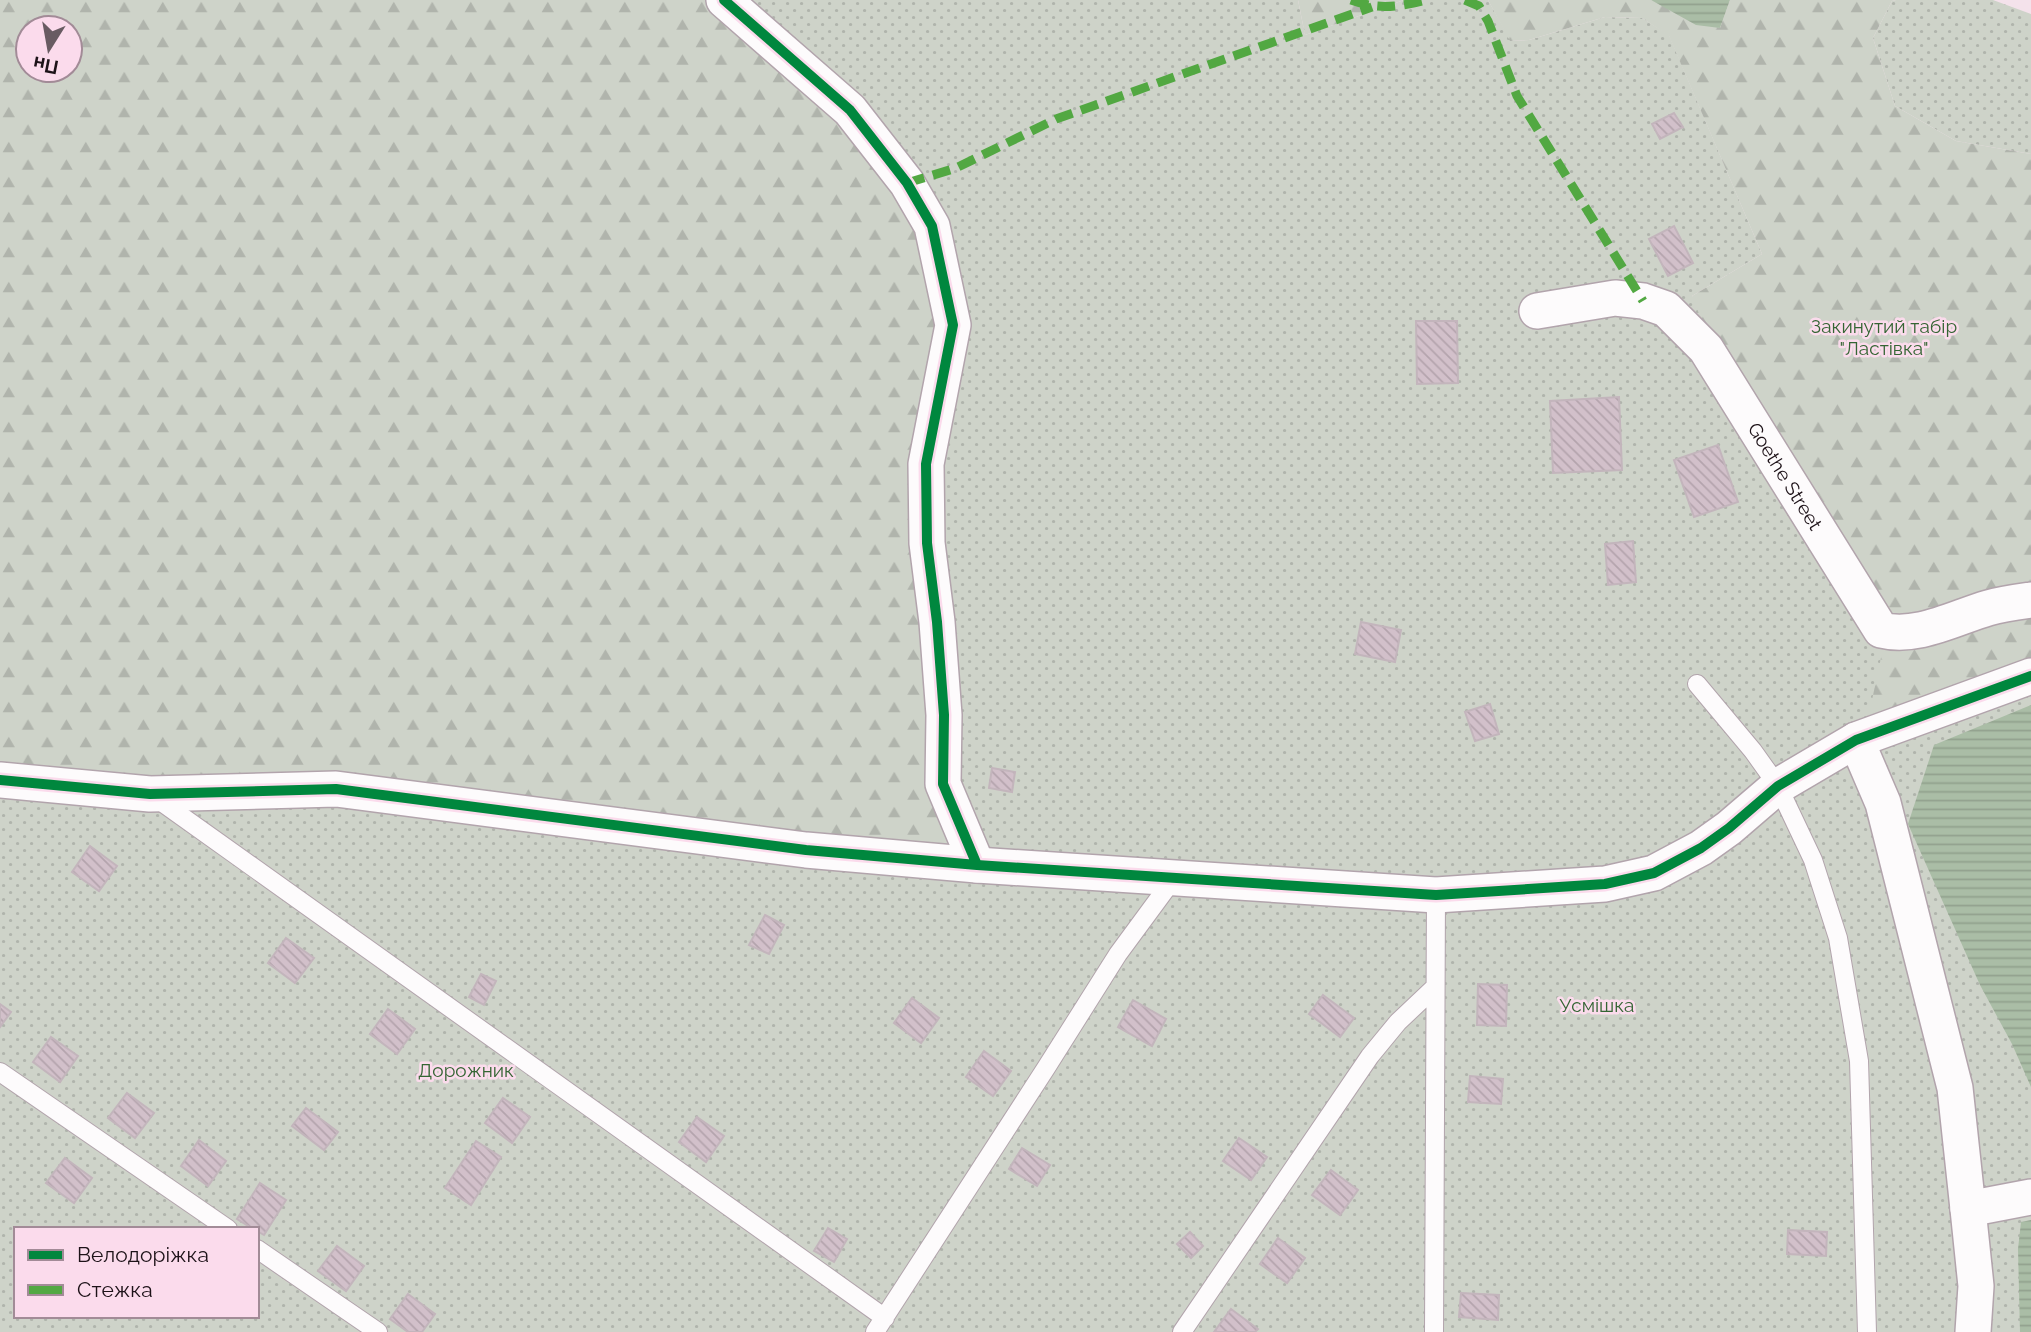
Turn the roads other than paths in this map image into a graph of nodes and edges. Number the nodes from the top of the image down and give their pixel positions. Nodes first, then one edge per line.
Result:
1 (724, 0) edge
2 (1537, 311) dead end
3 (2031, 600) edge
4 (2031, 676) edge
5 (1697, 684) dead end
6 (1856, 740) junction
7 (0, 780) edge
8 (1777, 786) junction
9 (150, 794) junction
10 (977, 865) junction
11 (1174, 878) junction
12 (1436, 895) junction
13 (1435, 987) junction
14 (0, 1072) edge
15 (2031, 1197) edge
16 (1968, 1209) junction
17 (225, 1227) edge
18 (259, 1250) edge
19 (880, 1325) edge
20 (378, 1332) edge
21 (1182, 1332) edge
22 (1434, 1332) edge
23 (1867, 1332) edge
24 (1973, 1332) edge

1 - 10 street
2 - 3 street, Goethe Street
4 - 6 street
5 - 8 lane
6 - 8 street
6 - 16 street
7 - 9 street
8 - 12 street
8 - 23 lane
9 - 10 street
9 - 19 lane
10 - 11 street
11 - 12 street
11 - 19 lane
12 - 13 lane
13 - 21 lane
13 - 22 lane
14 - 17 lane
15 - 16 street
16 - 24 street
18 - 20 lane

